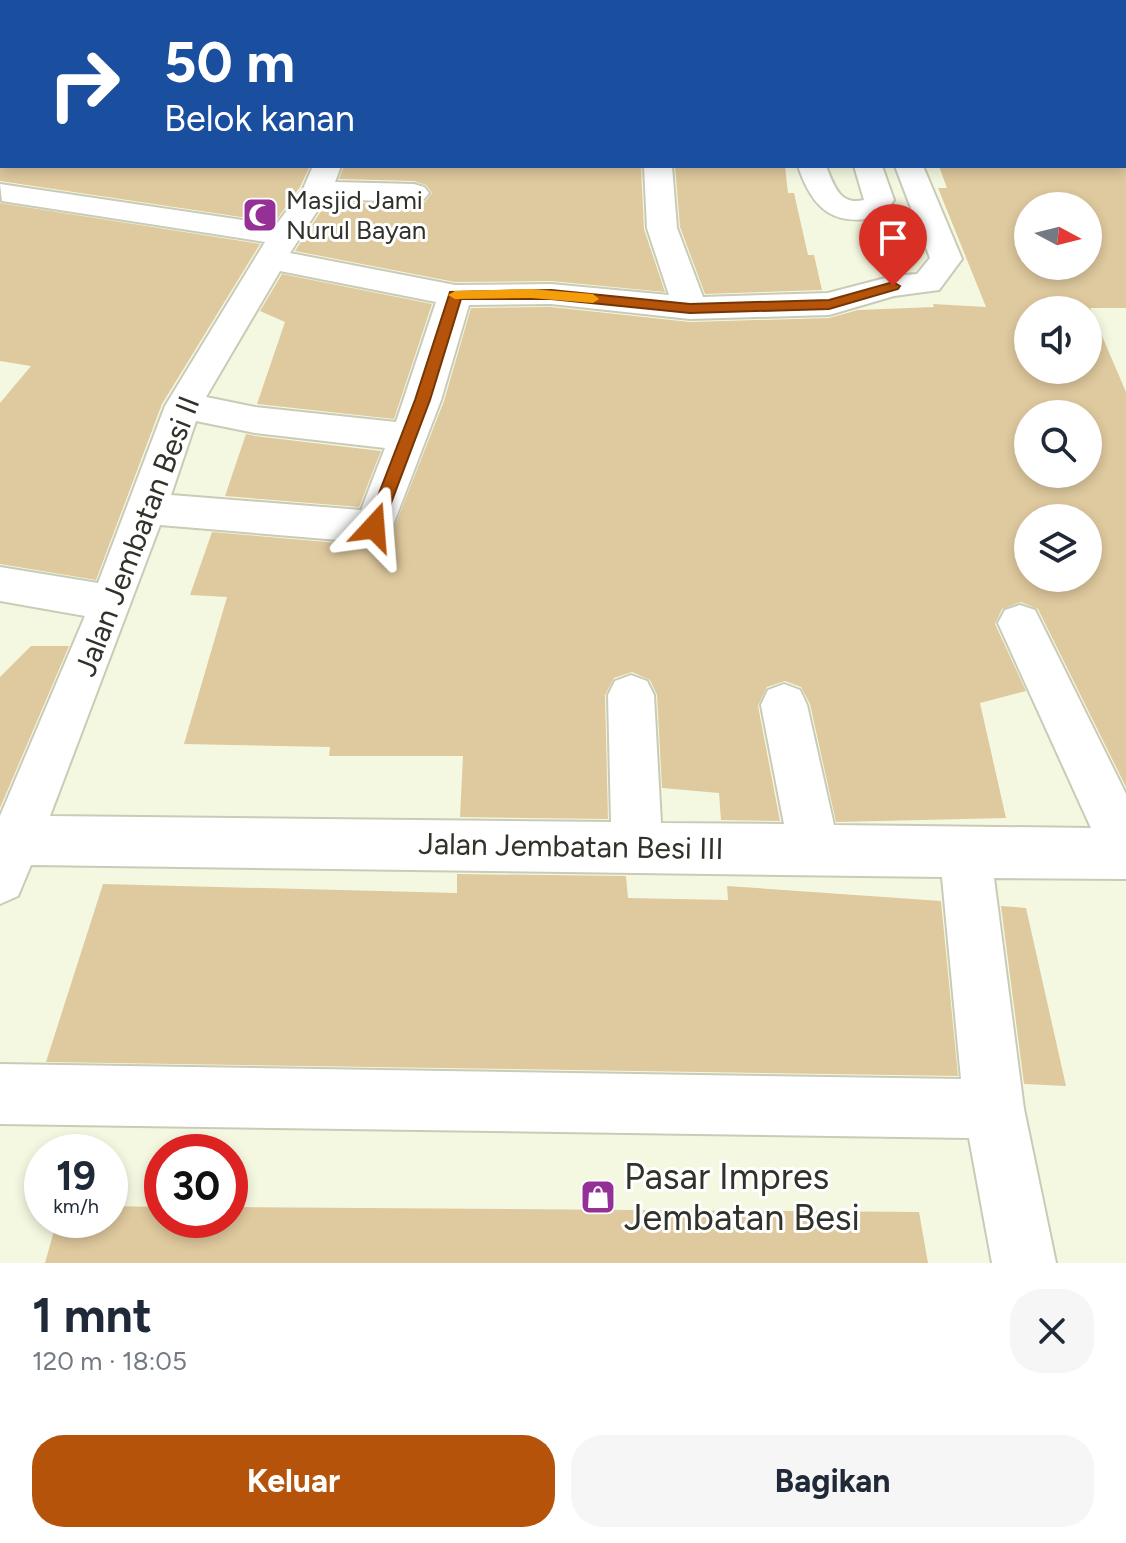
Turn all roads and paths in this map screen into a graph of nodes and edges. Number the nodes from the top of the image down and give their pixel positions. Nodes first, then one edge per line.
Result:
1 (24, 168) edge
2 (658, 168) edge
3 (813, 168) edge
4 (869, 168) edge
5 (910, 168) edge
6 (322, 178) edge
7 (1, 193) edge
8 (414, 193) dead end
9 (277, 247) junction
10 (455, 295) junction
11 (690, 308) junction
12 (183, 406) junction
13 (406, 437) junction
14 (147, 509) junction
15 (0, 584) edge
16 (112, 603) junction
17 (1020, 623) dead end
18 (631, 695) dead end
19 (784, 705) dead end
20 (637, 848) junction
21 (814, 850) junction
22 (1126, 851) edge
23 (965, 853) junction
24 (8, 859) edge
25 (0, 1094) edge
26 (994, 1109) junction
27 (1024, 1263) edge

1 - 7 street
2 - 11 street
3 - 4 street
5 - 11 street
6 - 8 street
6 - 9 street, Jalan Jembatan Besi II
7 - 9 street
9 - 10 street
9 - 12 street, Jalan Jembatan Besi II
10 - 11 street
10 - 13 street
12 - 13 street
12 - 14 street, Jalan Jembatan Besi II
13 - 14 street
14 - 16 street, Jalan Jembatan Besi II
15 - 16 street
16 - 24 street, Jalan Jembatan Besi II
17 - 22 street
18 - 20 street
19 - 21 street
20 - 21 street, Jalan Jembatan Besi III
20 - 24 street, Jalan Jembatan Besi III
21 - 23 street, Jalan Jembatan Besi III
22 - 23 street, Jalan Jembatan Besi III
23 - 26 street
25 - 26 street
26 - 27 street

